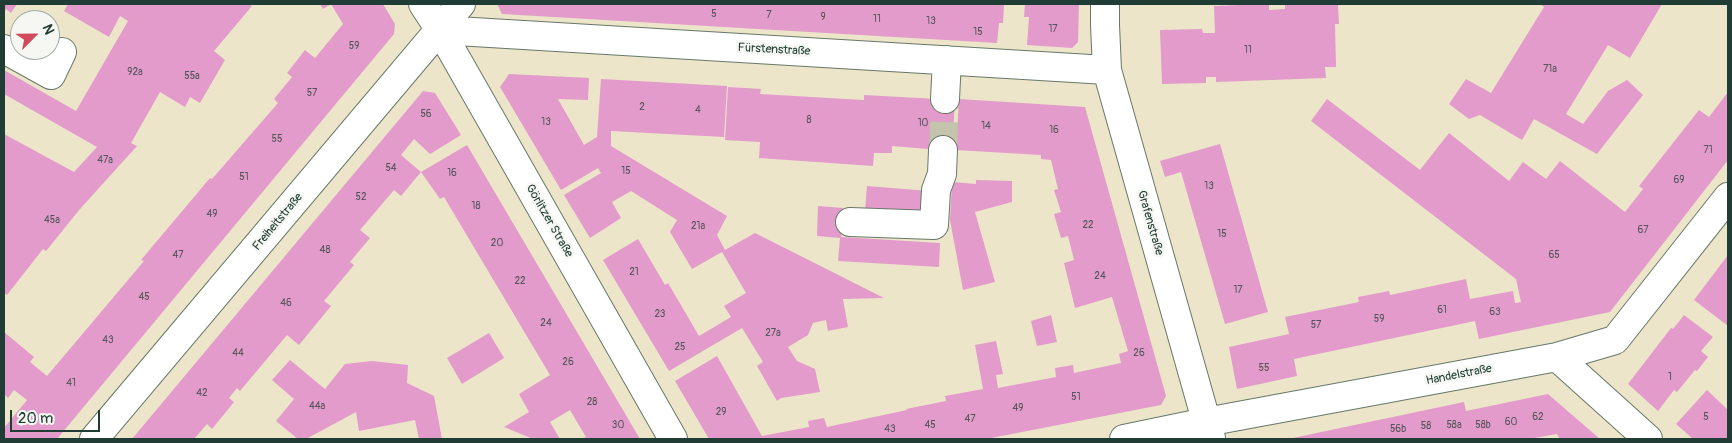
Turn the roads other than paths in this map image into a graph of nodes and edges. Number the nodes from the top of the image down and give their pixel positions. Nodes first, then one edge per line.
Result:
1 (423, 4) edge
2 (461, 4) edge
3 (1106, 4) edge
4 (440, 30) junction
5 (4, 49) edge
6 (62, 52) dead end
7 (947, 60) junction
8 (1108, 70) junction
9 (945, 98) tunnel mouth
10 (943, 150) tunnel mouth
11 (1728, 197) edge
12 (850, 222) dead end
13 (1557, 357) junction
14 (1209, 430) edge
15 (94, 439) edge
16 (673, 439) edge
17 (1124, 439) edge
18 (1648, 439) edge

1 - 4 street, Görlitzer Straße
2 - 4 street, Freiheitstraße
3 - 8 street, Grafenstraße
4 - 7 street, Fürstenstraße
4 - 15 street, Freiheitstraße
4 - 16 street, Görlitzer Straße
5 - 6 street
7 - 8 street, Fürstenstraße
7 - 9 street
8 - 14 street, Grafenstraße
10 - 12 street
11 - 13 street, Handelstraße
13 - 14 street, Handelstraße
13 - 18 street
14 - 17 street, Handelstraße

